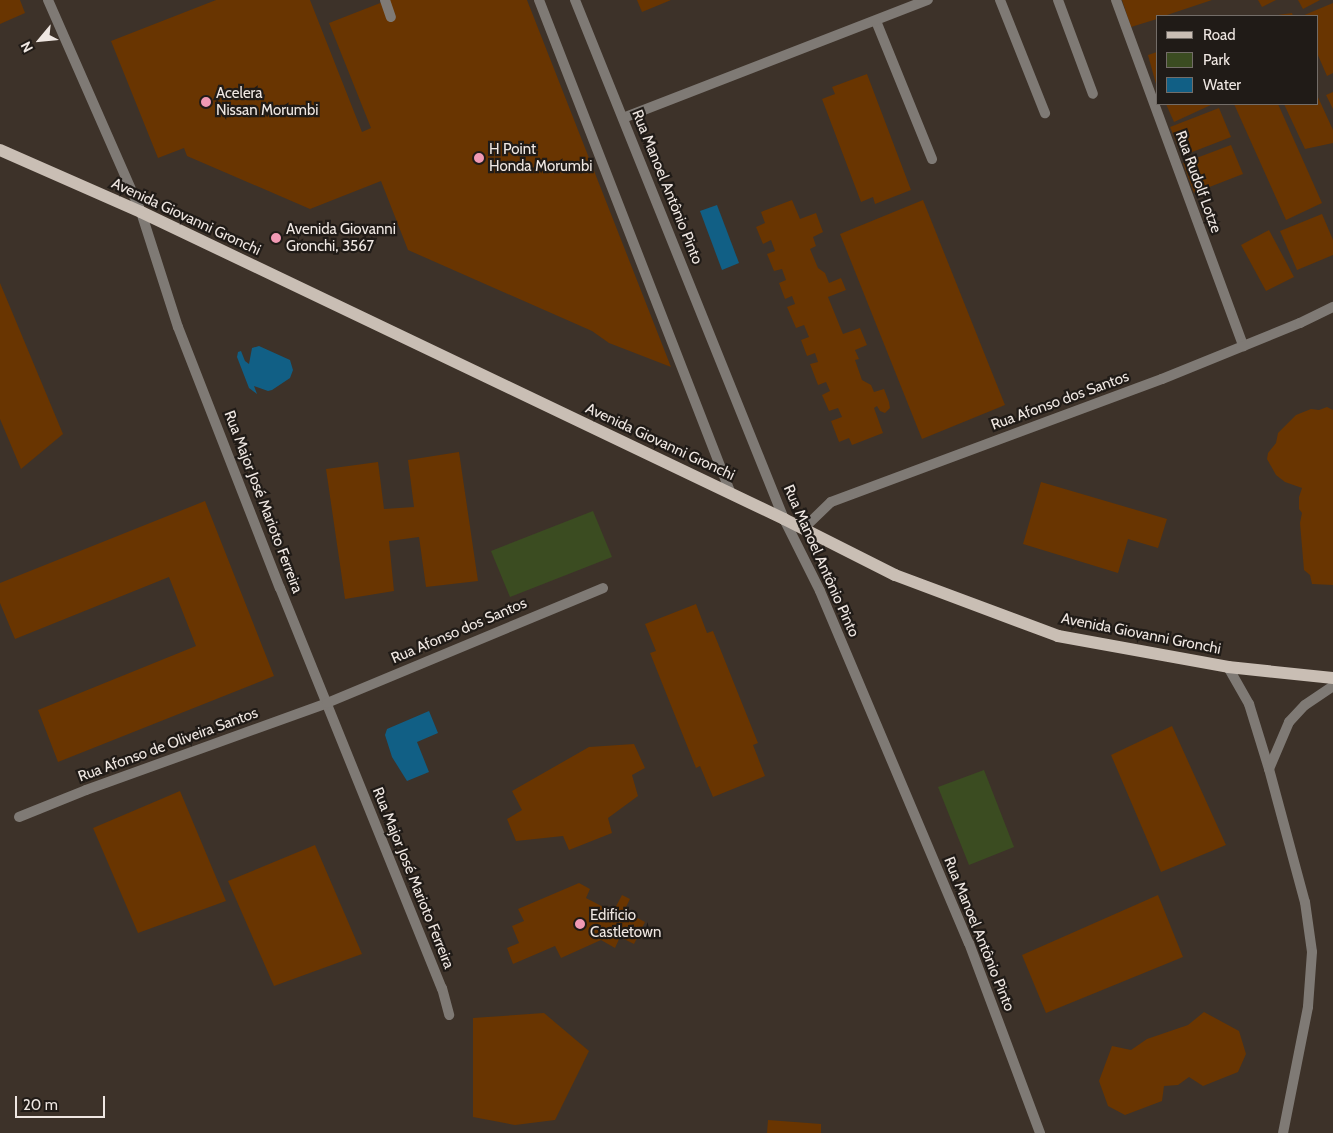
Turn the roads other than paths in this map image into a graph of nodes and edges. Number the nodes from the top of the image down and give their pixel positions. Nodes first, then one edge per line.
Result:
1 (48, 0) edge
2 (385, 0) edge
3 (539, 0) edge
4 (575, 0) edge
5 (928, 0) edge
6 (1000, 0) edge
7 (1058, 0) edge
8 (1116, 0) edge
9 (391, 17) dead end
10 (876, 21) junction
11 (1093, 94) dead end
12 (1045, 113) dead end
13 (623, 118) junction
14 (0, 150) edge
15 (932, 159) dead end
16 (140, 212) junction
17 (1333, 307) edge
18 (1243, 346) junction
19 (731, 494) junction
20 (784, 519) junction
21 (803, 529) junction
22 (603, 588) dead end
23 (1228, 667) junction
24 (1333, 678) edge
25 (1333, 686) edge
26 (327, 703) junction
27 (1269, 769) junction
28 (20, 817) dead end
29 (449, 1015) dead end
30 (1040, 1133) edge
31 (1283, 1133) edge

1 - 16 street, Rua Major José Marioto Ferreira
2 - 9 street
3 - 19 street
4 - 13 street, Rua Manoel Antônio Pinto
5 - 10 street
6 - 12 street
7 - 11 street
8 - 18 street, Rua Rudolf Lotze
10 - 13 street
10 - 15 street
13 - 20 street, Rua Manoel Antônio Pinto
14 - 16 main road, Avenida Giovanni Gronchi
16 - 19 main road, Avenida Giovanni Gronchi
16 - 26 street, Rua Major José Marioto Ferreira
17 - 18 street, Rua Afonso dos Santos
18 - 21 street, Rua Afonso dos Santos
19 - 20 main road, Avenida Giovanni Gronchi
20 - 21 main road, Avenida Giovanni Gronchi
20 - 30 street, Rua Manoel Antônio Pinto
21 - 23 main road, Avenida Giovanni Gronchi
22 - 26 street, Rua Afonso dos Santos
23 - 24 main road, Avenida Giovanni Gronchi
23 - 27 street
25 - 27 street
26 - 28 street, Rua Afonso de Oliveira Santos
26 - 29 street, Rua Major José Marioto Ferreira
27 - 31 street

